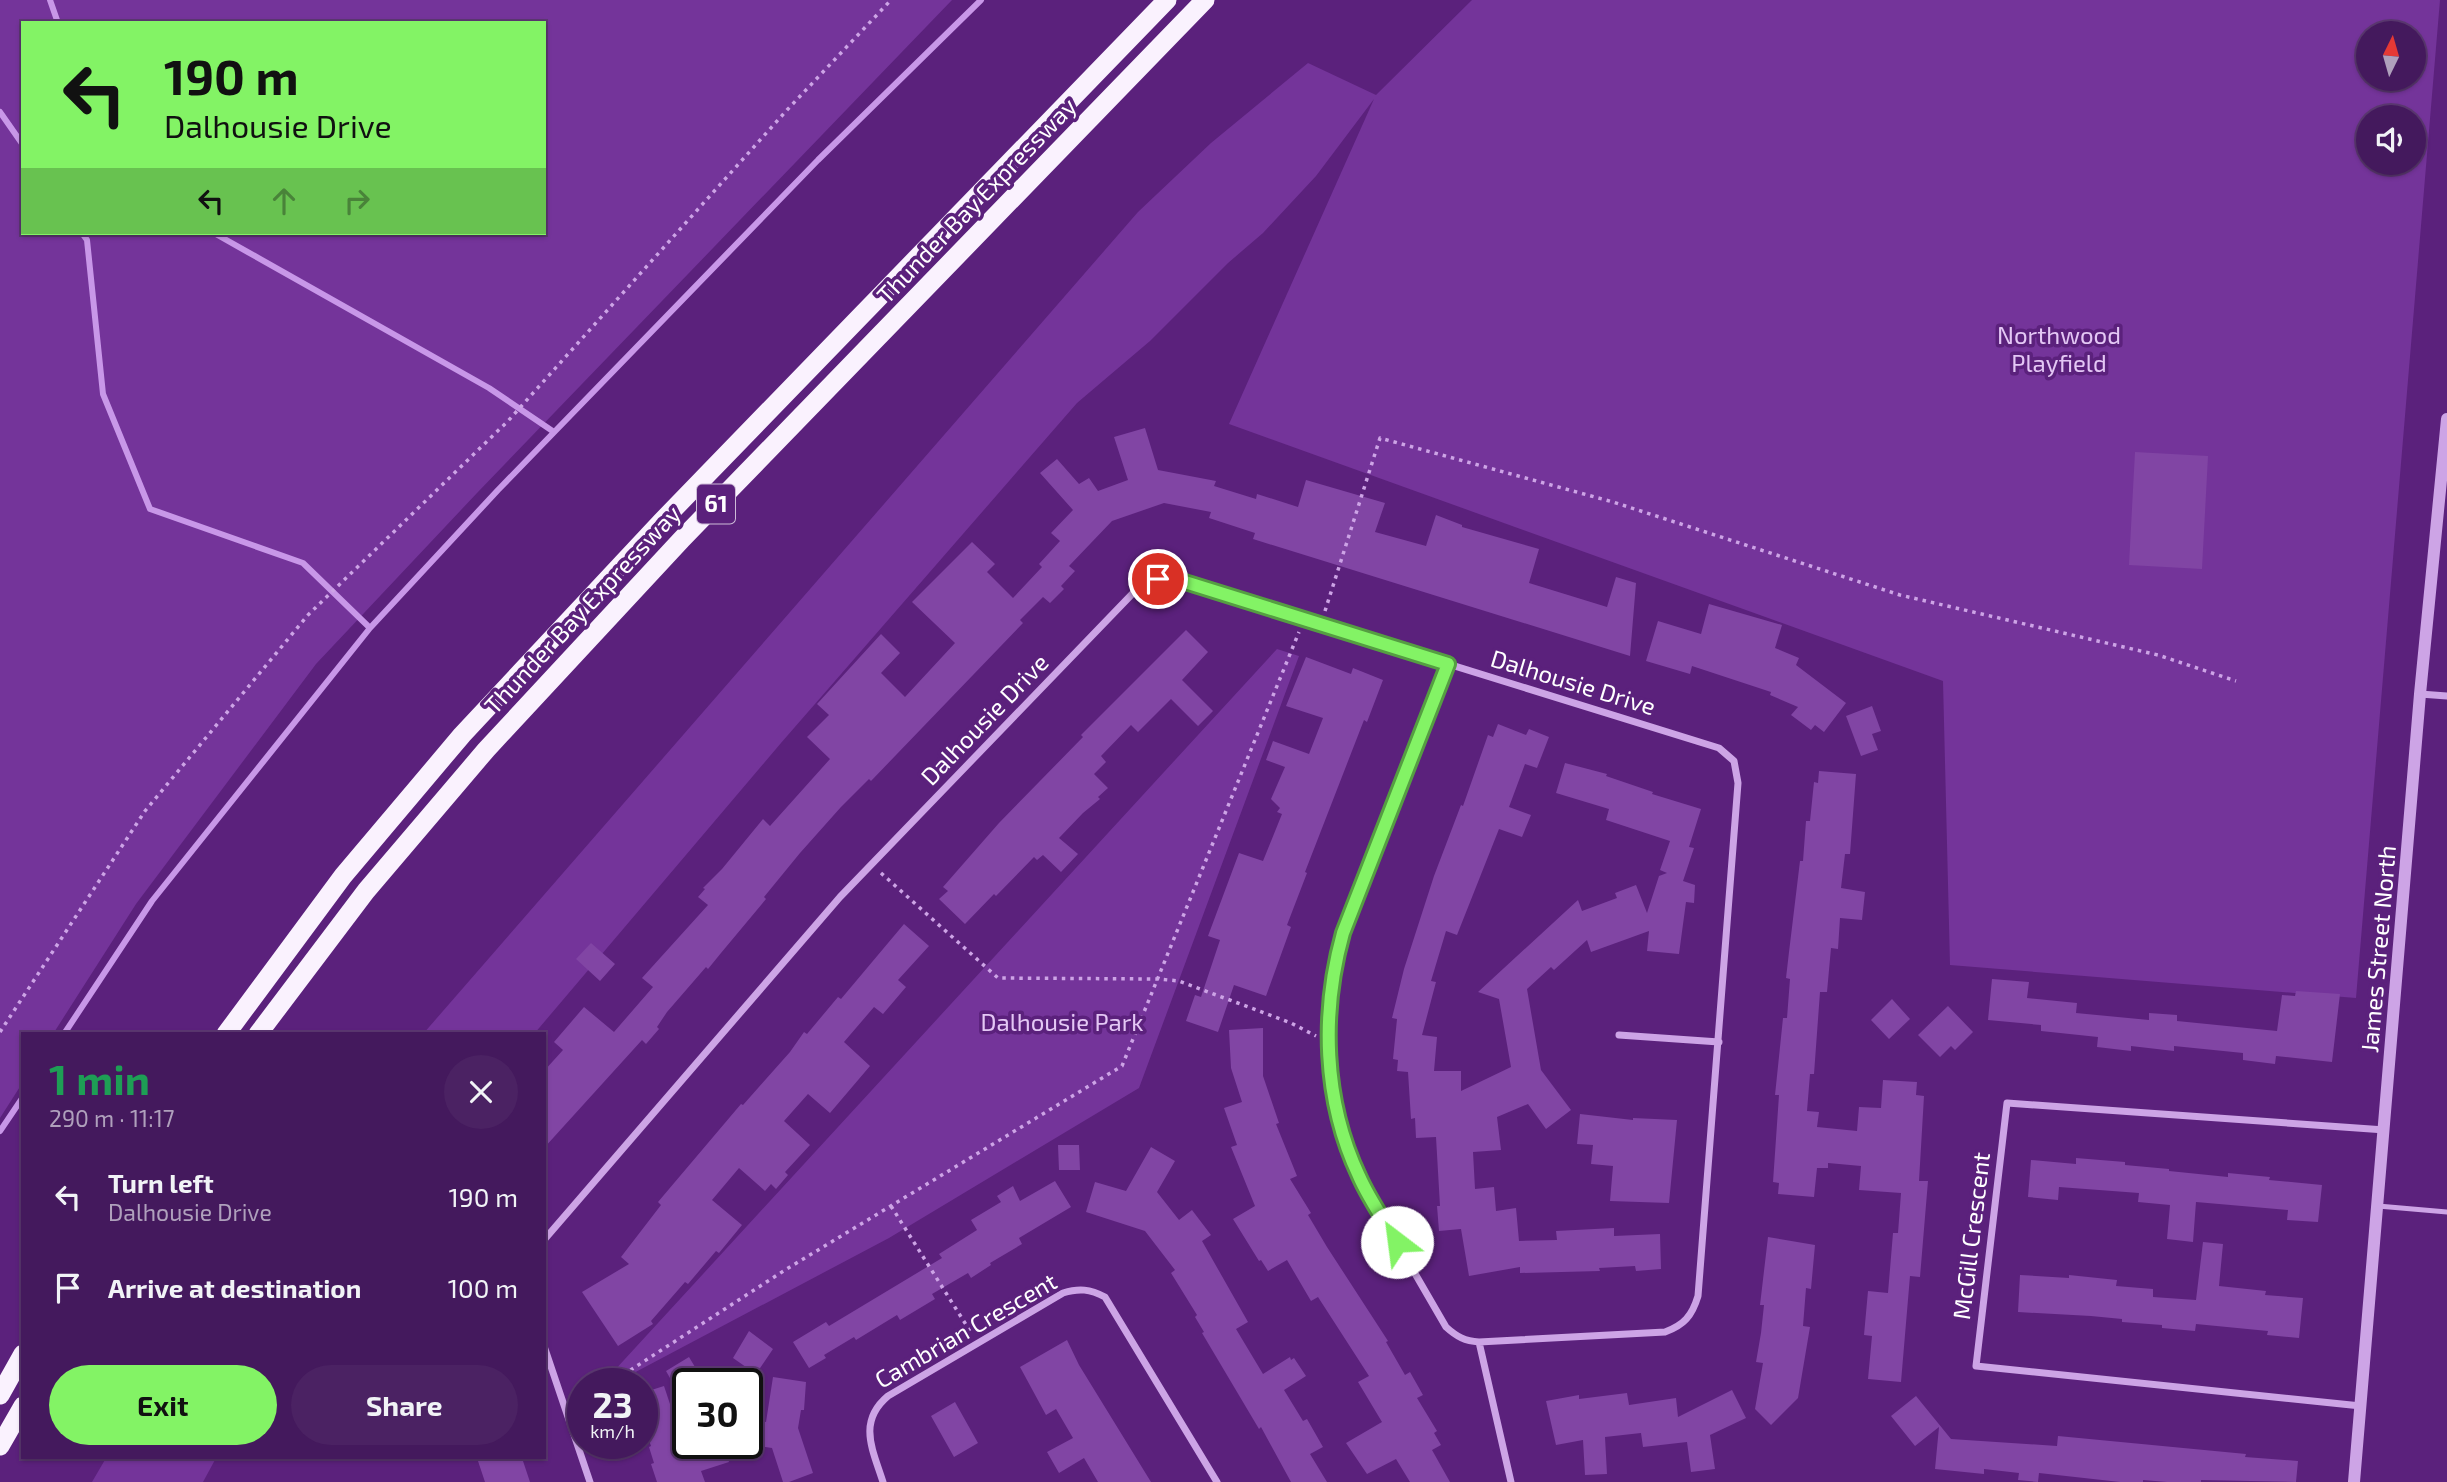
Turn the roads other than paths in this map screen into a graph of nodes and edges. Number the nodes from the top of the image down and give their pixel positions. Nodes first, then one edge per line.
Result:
1 (1167, 0) edge
2 (1205, 0) edge
3 (2447, 419) edge
4 (1448, 664) junction
5 (2420, 694) junction
6 (2447, 696) edge
7 (227, 1032) edge
8 (260, 1032) edge
9 (1619, 1035) dead end
10 (1719, 1042) junction
11 (2385, 1130) junction
12 (2378, 1206) junction
13 (2447, 1212) edge
14 (546, 1238) edge
15 (1479, 1342) junction
16 (546, 1352) edge
17 (21, 1358) edge
18 (0, 1395) edge
19 (2361, 1406) junction
20 (21, 1409) edge
21 (0, 1446) edge
22 (590, 1482) edge
23 (883, 1482) edge
24 (1217, 1482) edge
25 (1511, 1482) edge
26 (2354, 1482) edge

1 - 7 highway, Thunder Bay Expressway / 61
2 - 8 highway, Thunder Bay Expressway / 61
3 - 5 street, James Street North
4 - 10 street, Dalhousie Drive
4 - 14 street, Dalhousie Drive
4 - 15 street
5 - 6 street
5 - 11 street, James Street North
9 - 10 street
10 - 15 street, Dalhousie Drive
11 - 12 street, James Street North
11 - 19 street, McGill Crescent
12 - 13 lane
12 - 19 street, James Street North
15 - 25 street
16 - 22 street
17 - 18 highway
19 - 26 street, James Street North
20 - 21 highway
23 - 24 street, Cambrian Crescent

